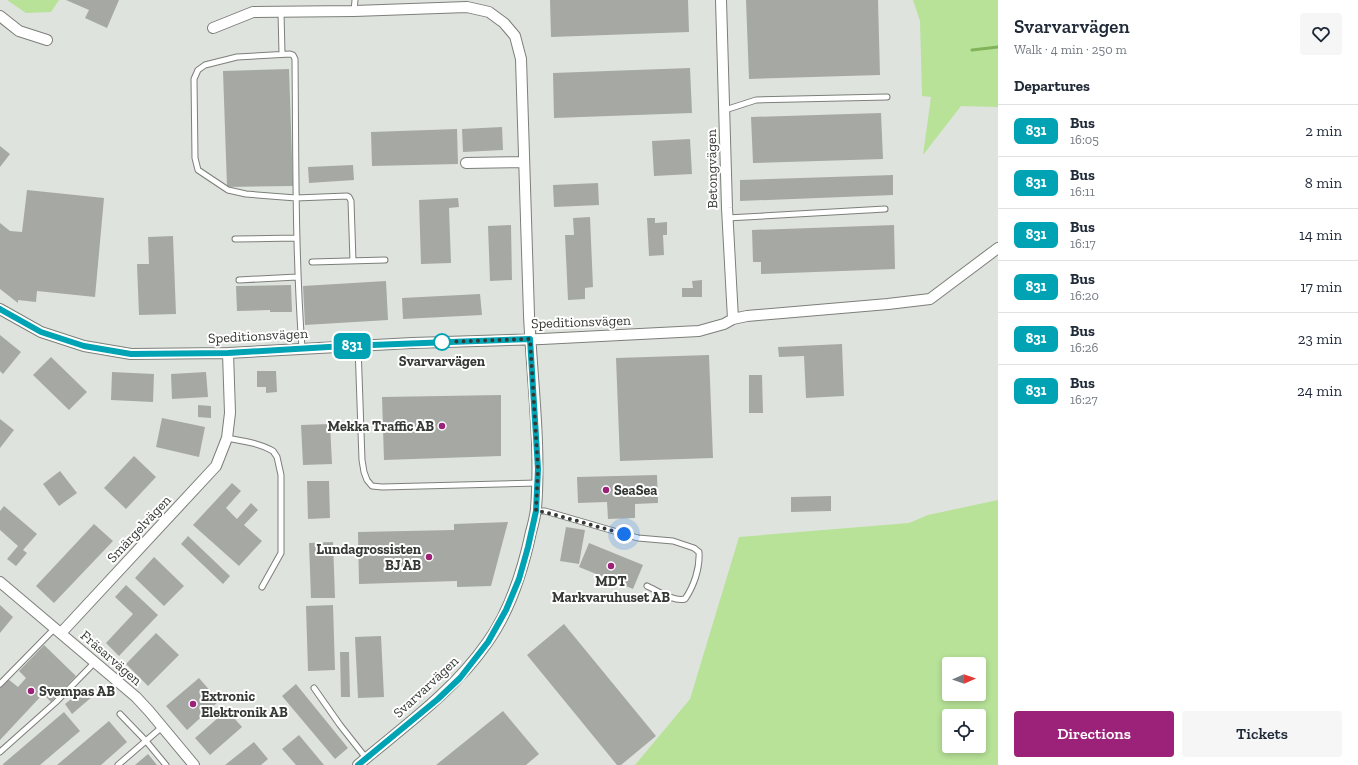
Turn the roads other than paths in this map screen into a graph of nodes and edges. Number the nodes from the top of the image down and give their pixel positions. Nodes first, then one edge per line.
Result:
1 (355, 0) edge
2 (721, 0) edge
3 (467, 4) edge
4 (280, 12) junction
5 (354, 12) junction
6 (0, 16) edge
7 (213, 28) dead end
8 (47, 40) dead end
9 (282, 54) junction
10 (887, 97) dead end
11 (725, 110) junction
12 (524, 162) junction
13 (466, 163) dead end
14 (296, 198) junction
15 (885, 209) dead end
16 (727, 218) junction
17 (296, 238) junction
18 (235, 240) dead end
19 (998, 248) edge
20 (385, 260) dead end
21 (353, 261) junction
22 (312, 262) dead end
23 (297, 277) junction
24 (239, 280) dead end
25 (0, 309) edge
26 (733, 319) junction
27 (530, 339) junction
28 (358, 346) junction
29 (302, 348) junction
30 (228, 353) junction
31 (227, 438) junction
32 (537, 483) junction
33 (536, 511) junction
34 (0, 582) edge
35 (648, 586) dead end
36 (262, 588) dead end
37 (58, 631) junction
38 (95, 662) junction
39 (0, 684) edge
40 (314, 688) dead end
41 (120, 714) dead end
42 (162, 727) junction
43 (146, 741) junction
44 (0, 752) edge
45 (366, 758) junction
46 (118, 765) edge
47 (166, 765) edge
48 (194, 765) edge
49 (358, 765) edge

1 - 5 lane
2 - 11 street, Betongvägen
3 - 5 street, Svarvarvägen
3 - 12 street, Svarvarvägen
4 - 5 street, Svarvarvägen
4 - 7 street, Svarvarvägen
4 - 9 lane
6 - 8 street
9 - 14 lane
9 - 14 lane
10 - 11 lane
11 - 16 street, Betongvägen
12 - 13 street
12 - 27 street, Svarvarvägen
14 - 17 lane
14 - 21 lane
15 - 16 lane
16 - 26 street, Betongvägen
17 - 18 lane
17 - 23 lane
19 - 26 street
20 - 21 lane
21 - 22 lane
23 - 24 lane
23 - 29 lane
25 - 30 street, Speditionsvägen
26 - 27 street, Speditionsvägen
27 - 28 street, Speditionsvägen
27 - 32 street, Svarvarvägen
28 - 29 street, Speditionsvägen
28 - 32 lane
29 - 30 street, Speditionsvägen
30 - 31 street, Smärgelvägen
31 - 36 lane
31 - 37 street, Smärgelvägen
32 - 33 street, Svarvarvägen
33 - 35 lane
33 - 45 street, Svarvarvägen
34 - 37 street, Fräsarvägen
37 - 38 street, Fräsarvägen
37 - 39 lane
38 - 42 street, Fräsarvägen
38 - 44 lane
40 - 45 lane
41 - 43 lane
42 - 43 lane
42 - 48 street, Fräsarvägen
43 - 46 lane
43 - 47 lane
45 - 49 street, Svarvarvägen

